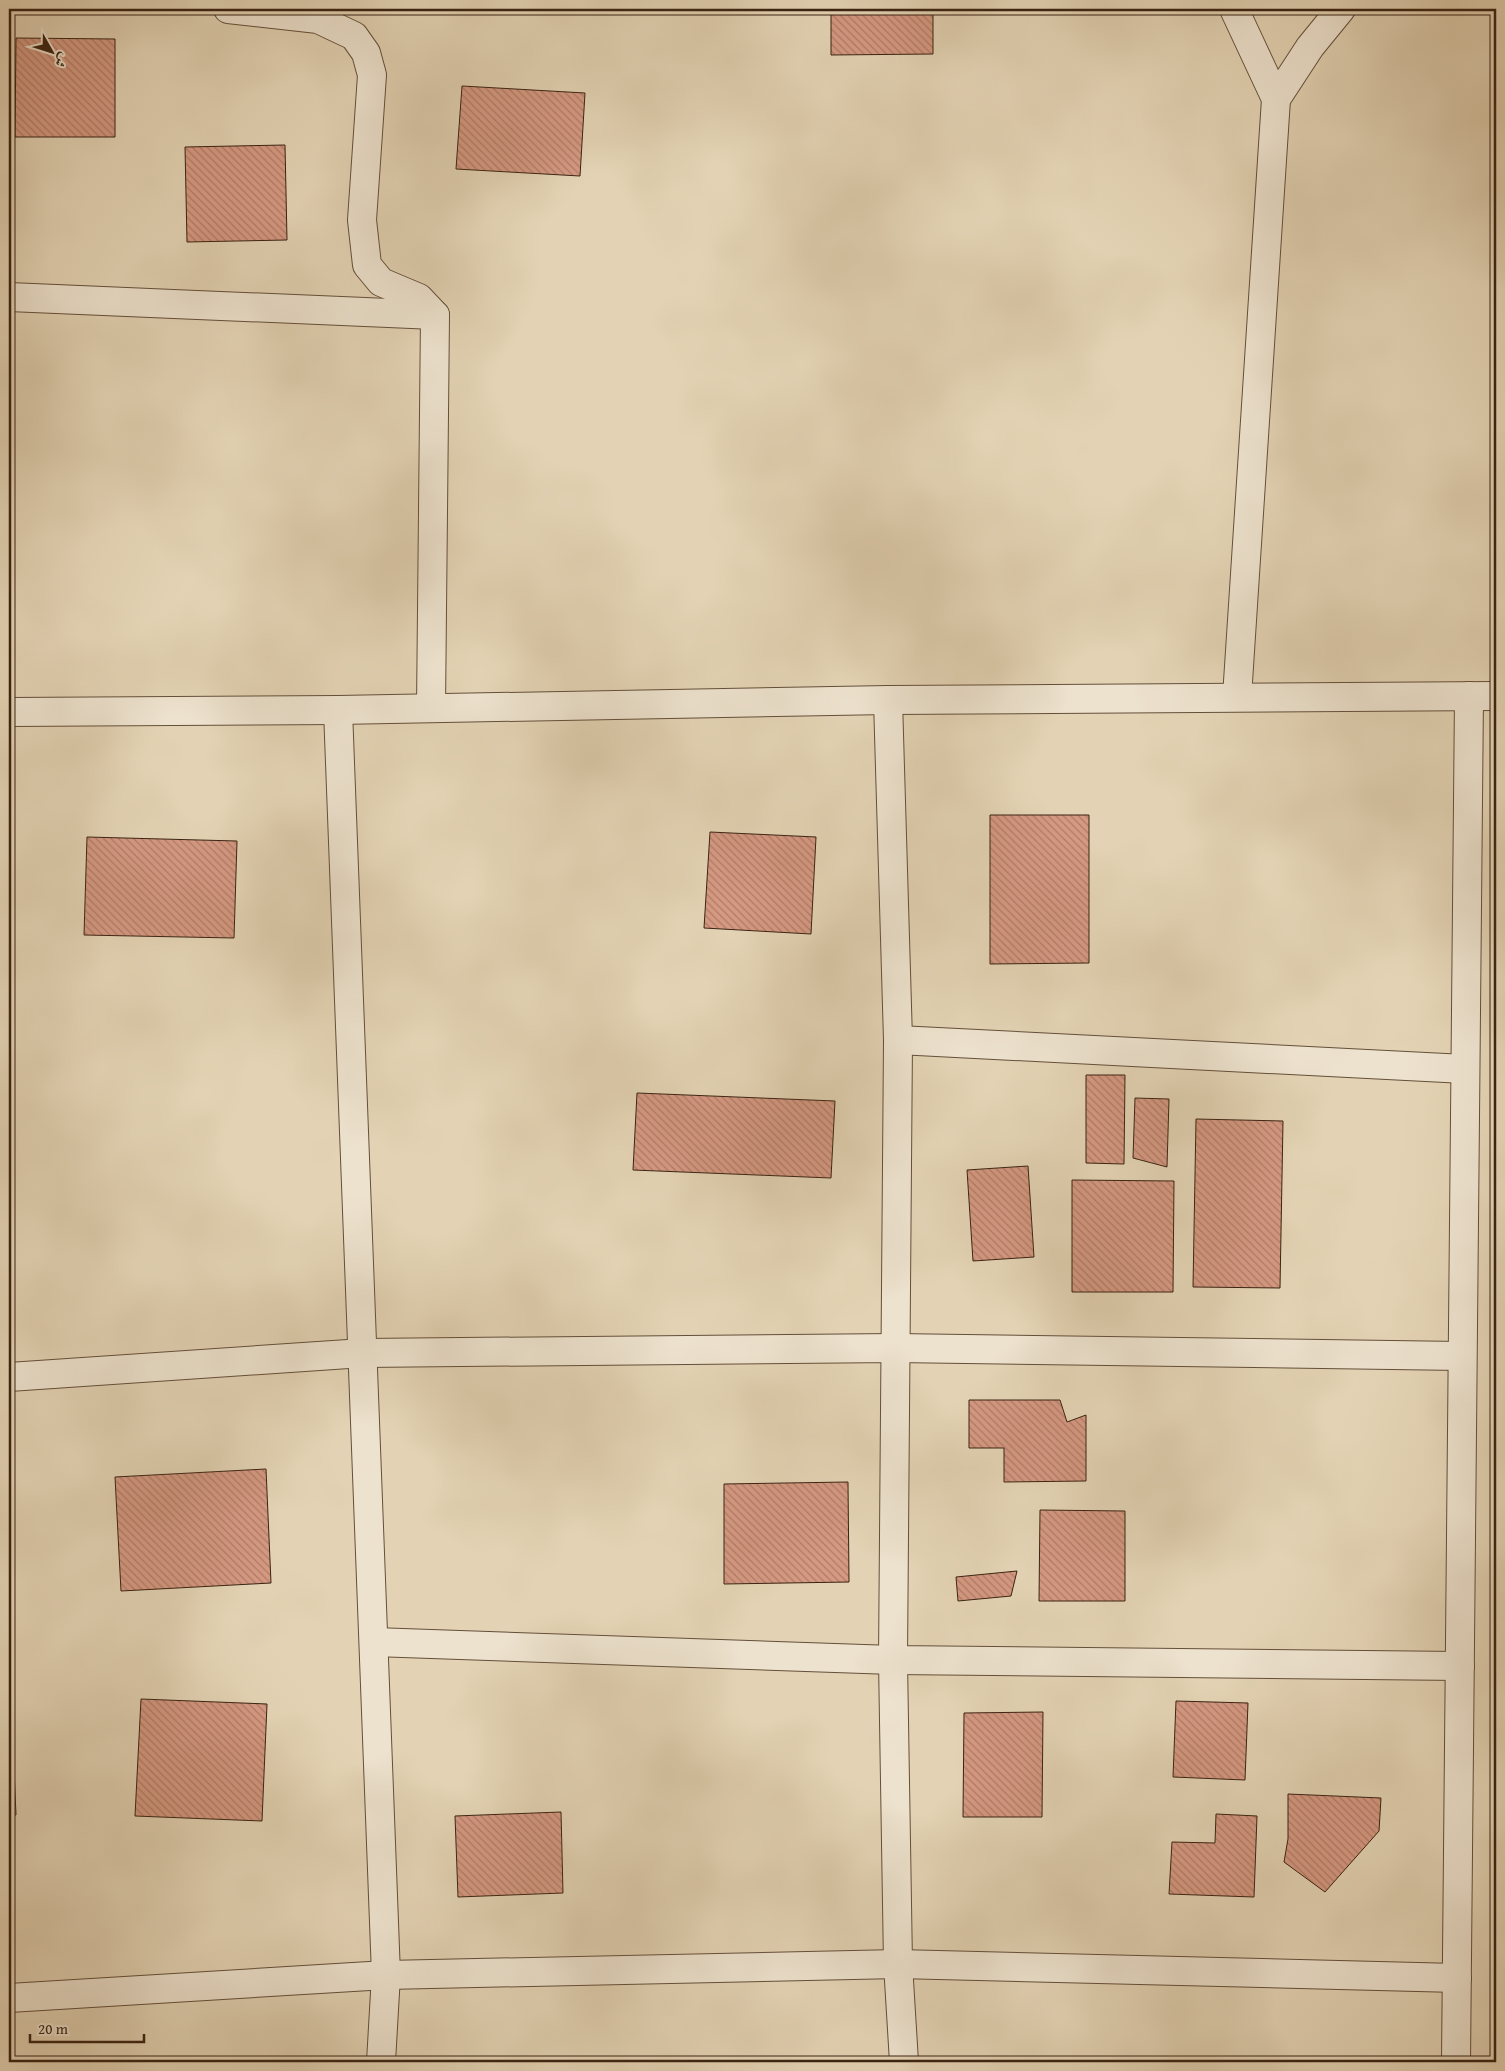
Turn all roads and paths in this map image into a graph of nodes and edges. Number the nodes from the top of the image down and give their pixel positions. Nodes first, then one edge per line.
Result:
1 (228, 9) edge
2 (1234, 9) edge
3 (1341, 9) edge
4 (318, 14) edge
5 (1276, 99) junction
6 (9, 297) edge
7 (435, 315) junction
8 (1469, 696) junction
9 (1496, 696) edge
10 (1237, 697) junction
11 (888, 700) junction
12 (432, 708) junction
13 (338, 710) junction
14 (9, 712) edge
15 (898, 1040) junction
16 (1465, 1069) junction
17 (896, 1348) junction
18 (363, 1353) junction
19 (1461, 1356) junction
20 (9, 1377) edge
21 (374, 1642) junction
22 (892, 1660) junction
23 (1460, 1666) junction
24 (898, 1964) junction
25 (386, 1975) junction
26 (1457, 1978) junction
27 (9, 1998) edge
28 (381, 2062) edge
29 (904, 2062) edge
30 (1456, 2062) edge

1 - 4 street
2 - 5 street
3 - 5 street
4 - 7 street
5 - 10 street
6 - 7 street
7 - 12 street
8 - 9 street
8 - 10 street
8 - 16 street
10 - 11 street
11 - 12 street
11 - 15 street
12 - 13 street
13 - 14 street
13 - 18 street
15 - 16 street
15 - 17 street
16 - 19 street
17 - 18 street
17 - 19 street
17 - 22 street
18 - 20 street
18 - 21 street
19 - 23 street
21 - 22 street
21 - 25 street
22 - 23 street
22 - 24 street
23 - 26 street
24 - 25 street
24 - 26 street
24 - 29 street
25 - 27 street
25 - 28 street
26 - 30 street

